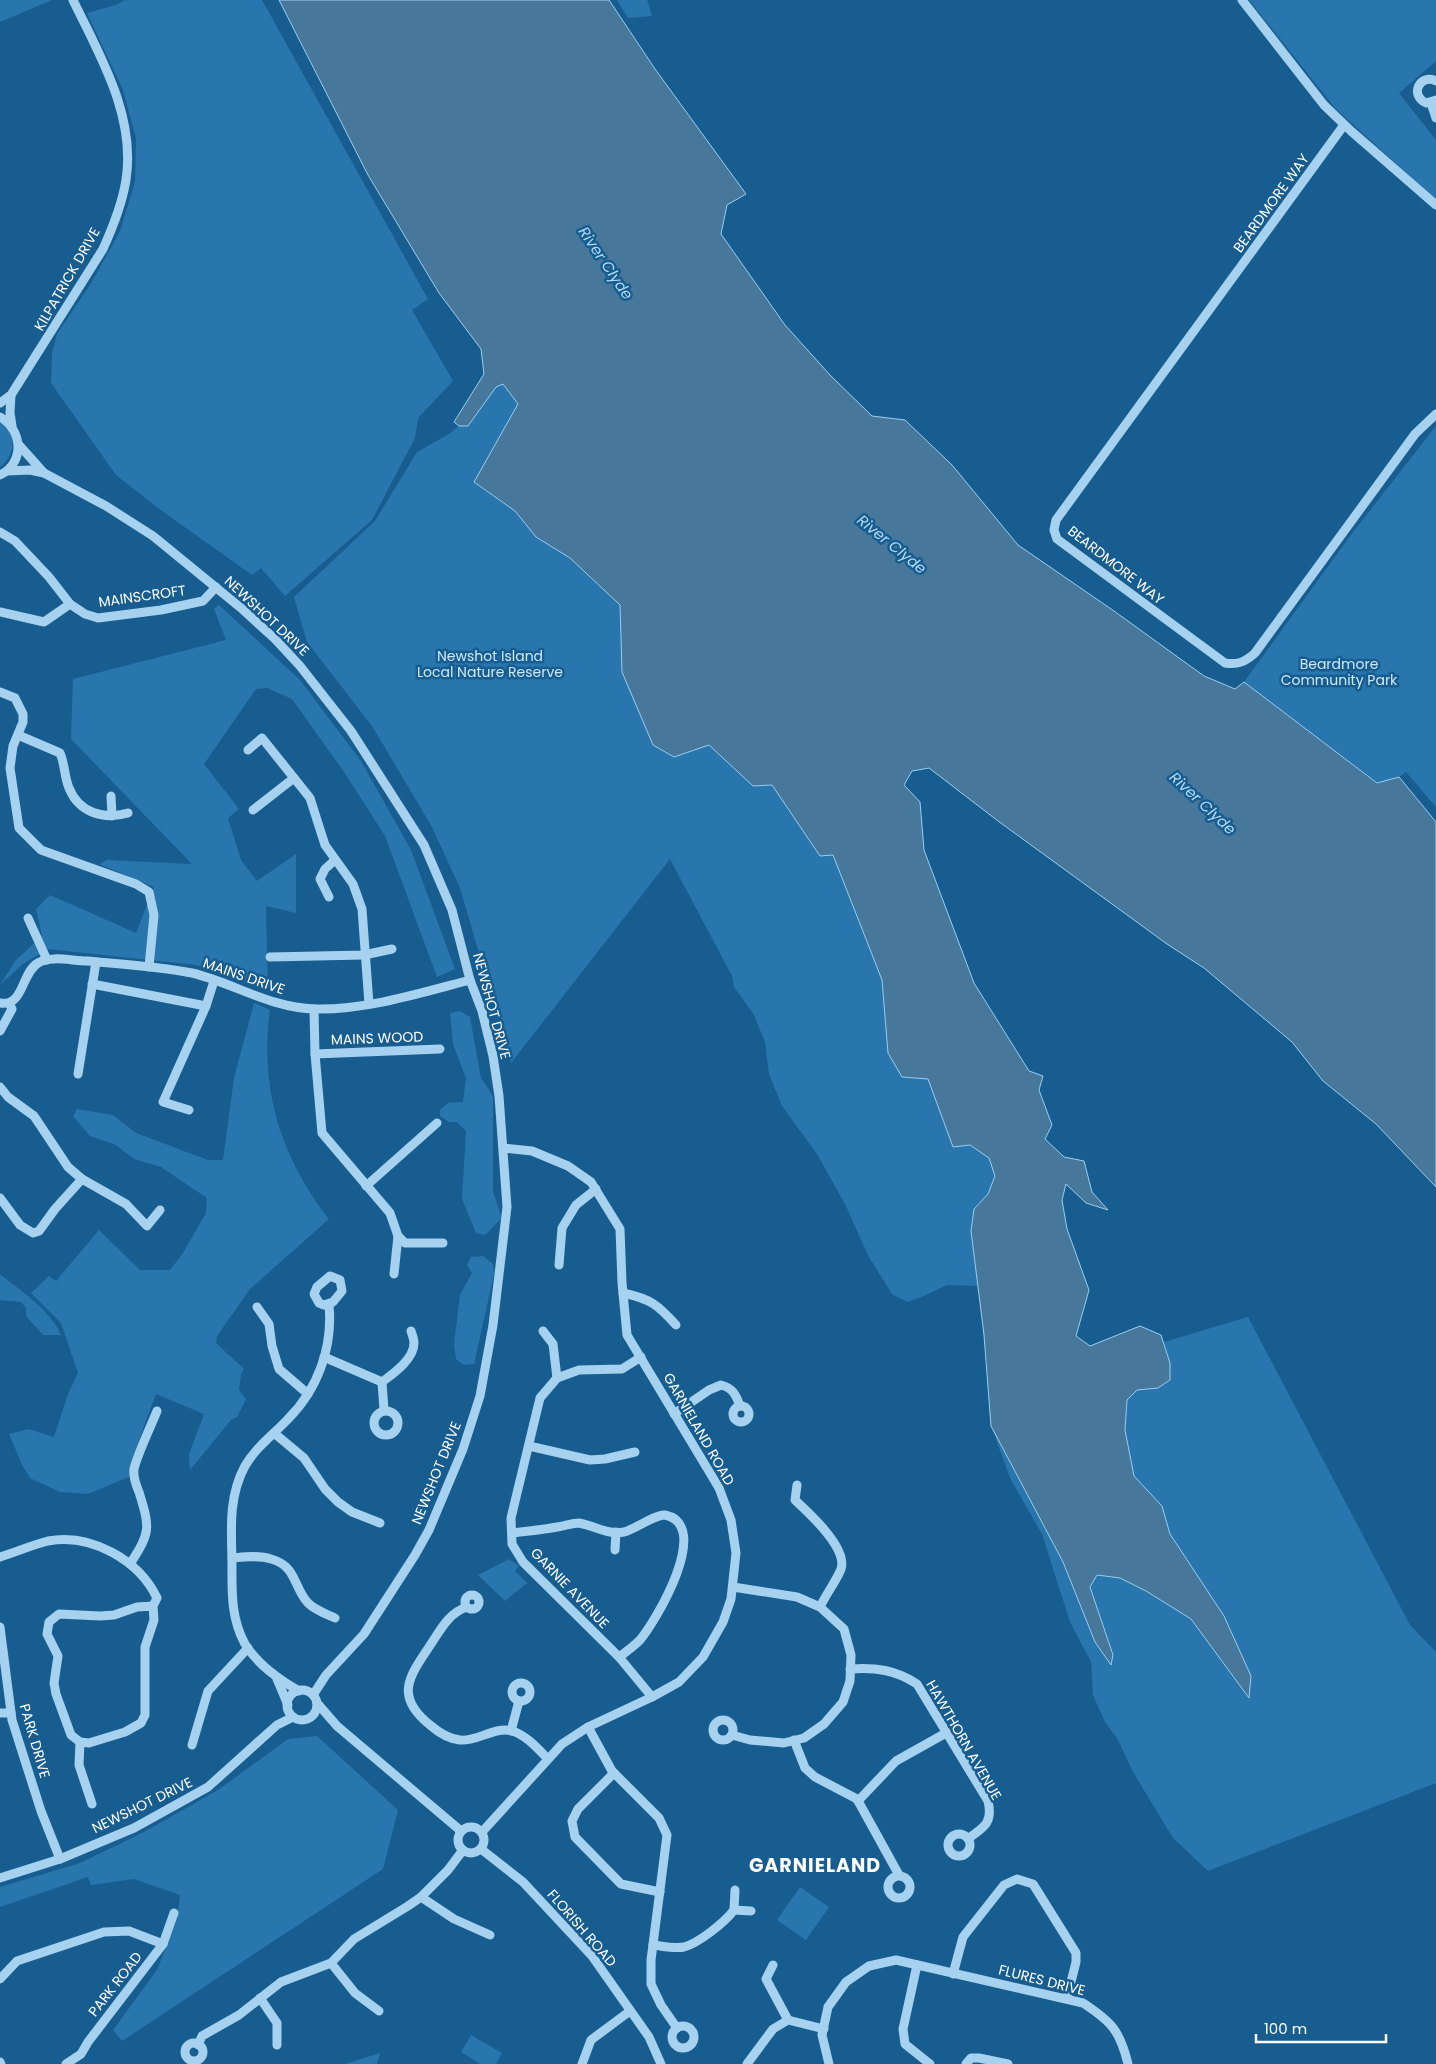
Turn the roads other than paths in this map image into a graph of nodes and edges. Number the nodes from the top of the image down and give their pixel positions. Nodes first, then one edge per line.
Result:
1 (73, 0) edge
2 (1242, 0) edge
3 (1436, 81) edge
4 (1433, 102) edge
5 (1436, 118) edge
6 (1344, 125) junction
7 (1436, 205) edge
8 (11, 394) junction
9 (0, 403) edge
10 (1436, 414) edge
11 (0, 417) edge
12 (12, 426) junction
13 (19, 445) junction
14 (4, 473) edge
15 (44, 473) junction
16 (0, 532) edge
17 (216, 587) junction
18 (70, 604) junction
19 (0, 612) edge
20 (0, 692) edge
21 (18, 735) junction
22 (248, 750) dead end
23 (294, 778) junction
24 (111, 796) dead end
25 (253, 810) dead end
26 (128, 813) dead end
27 (112, 816) junction
28 (336, 860) junction
29 (328, 897) dead end
30 (28, 918) dead end
31 (392, 949) dead end
32 (364, 955) junction
33 (270, 958) dead end
34 (47, 960) junction
35 (96, 962) junction
36 (149, 967) junction
37 (470, 980) junction
38 (214, 981) junction
39 (92, 984) junction
40 (9, 1002) edge
41 (368, 1004) junction
42 (206, 1006) junction
43 (314, 1009) junction
44 (0, 1031) edge
45 (440, 1049) dead end
46 (315, 1054) junction
47 (78, 1074) dead end
48 (0, 1087) edge
49 (8, 1097) junction
50 (0, 1103) edge
51 (190, 1110) dead end
52 (436, 1123) dead end
53 (503, 1148) junction
54 (82, 1179) junction
55 (366, 1186) junction
56 (596, 1190) junction
57 (0, 1198) edge
58 (160, 1210) dead end
59 (398, 1236) junction
60 (443, 1242) dead end
61 (559, 1265) dead end
62 (394, 1274) dead end
63 (623, 1294) junction
64 (329, 1305) dead end
65 (257, 1307) dead end
66 (676, 1326) dead end
67 (411, 1331) dead end
68 (543, 1331) dead end
69 (324, 1356) junction
70 (642, 1357) junction
71 (557, 1378) junction
72 (382, 1382) junction
73 (308, 1394) junction
74 (740, 1406) dead end
75 (384, 1410) dead end
76 (157, 1411) dead end
77 (674, 1414) junction
78 (274, 1433) junction
79 (529, 1446) junction
80 (635, 1452) dead end
81 (797, 1486) dead end
82 (380, 1523) dead end
83 (616, 1532) junction
84 (512, 1533) junction
85 (615, 1550) dead end
86 (0, 1557) edge
87 (232, 1558) junction
88 (130, 1564) junction
89 (733, 1587) junction
90 (154, 1606) junction
91 (467, 1607) dead end
92 (820, 1607) junction
93 (335, 1618) dead end
94 (0, 1627) edge
95 (248, 1648) junction
96 (619, 1657) junction
97 (850, 1669) junction
98 (326, 1675) junction
99 (277, 1678) junction
100 (300, 1691) junction
101 (652, 1697) junction
102 (315, 1699) junction
103 (519, 1701) dead end
104 (288, 1706) junction
105 (0, 1713) edge
106 (11, 1713) junction
107 (314, 1714) junction
108 (293, 1717) junction
109 (277, 1725) junction
110 (337, 1726) junction
111 (588, 1727) junction
112 (511, 1731) junction
113 (946, 1733) junction
114 (732, 1735) dead end
115 (794, 1740) junction
116 (80, 1742) junction
117 (192, 1744) dead end
118 (548, 1759) junction
119 (614, 1773) junction
120 (858, 1801) junction
121 (92, 1804) dead end
122 (461, 1831) junction
123 (482, 1832) junction
124 (968, 1838) dead end
125 (481, 1849) junction
126 (462, 1850) junction
127 (60, 1859) junction
128 (899, 1875) dead end
129 (0, 1878) edge
130 (735, 1890) dead end
131 (660, 1892) junction
132 (421, 1897) junction
133 (734, 1910) junction
134 (751, 1911) dead end
135 (174, 1913) dead end
136 (490, 1935) dead end
137 (163, 1944) junction
138 (653, 1945) junction
139 (331, 1963) junction
140 (773, 1965) dead end
141 (917, 1965) junction
142 (953, 1974) junction
143 (0, 1979) edge
144 (260, 1998) junction
145 (1067, 1998) junction
146 (630, 2010) junction
147 (379, 2011) dead end
148 (788, 2020) junction
149 (677, 2028) dead end
150 (824, 2029) junction
151 (198, 2045) junction
152 (277, 2045) dead end
153 (197, 2062) edge
154 (66, 2064) edge
155 (582, 2064) edge
156 (661, 2064) edge
157 (747, 2064) edge
158 (829, 2064) edge
159 (930, 2064) edge
160 (966, 2064) edge
161 (1008, 2064) edge
162 (1128, 2064) edge

1 - 8 street, KILPATRICK DRIVE
2 - 6 street
3 - 4 street
4 - 5 street
6 - 7 street
6 - 10 street, BEARDMORE WAY
8 - 9 street, KILPATRICK DRIVE
8 - 12 street
11 - 12 street
12 - 13 street
13 - 14 street
13 - 15 street, NEWSHOT DRIVE
14 - 15 street, NEWSHOT DRIVE
15 - 17 street, NEWSHOT DRIVE
16 - 18 street, MAINSCROFT
17 - 18 street, MAINSCROFT
17 - 37 street, NEWSHOT DRIVE
18 - 19 street
20 - 21 street
21 - 27 street
21 - 36 street
22 - 23 street
23 - 25 street
23 - 28 street
24 - 27 street
26 - 27 street
28 - 29 street
28 - 32 street
30 - 34 street
31 - 32 street
32 - 33 street
32 - 41 street
34 - 35 street, MAINS DRIVE
34 - 40 street
35 - 36 street, MAINS DRIVE
35 - 39 street
36 - 38 street, MAINS DRIVE
37 - 41 street, MAINS DRIVE
37 - 53 street, NEWSHOT DRIVE
38 - 42 street
38 - 43 street, MAINS DRIVE
39 - 42 street
39 - 47 street
40 - 44 street
41 - 43 street, MAINS DRIVE
42 - 51 street
43 - 46 street, MAINS WOOD
45 - 46 street, MAINS WOOD
46 - 55 street, MAINS WOOD
48 - 49 street
49 - 50 street
49 - 54 street
52 - 55 street
53 - 56 street, GARNIELAND ROAD
53 - 98 street, NEWSHOT DRIVE
54 - 57 street
54 - 58 street
55 - 59 street, MAINS WOOD
56 - 61 street
56 - 63 street, GARNIELAND ROAD
59 - 60 street
59 - 62 street
63 - 66 street
63 - 70 street, GARNIELAND ROAD
64 - 69 street
65 - 73 street
67 - 72 street
68 - 71 street
69 - 72 street
69 - 73 street
70 - 71 street
70 - 77 street, GARNIELAND ROAD
71 - 79 street, GARNIE AVENUE
72 - 75 street
73 - 78 street
74 - 77 street
76 - 88 street
77 - 89 street, GARNIELAND ROAD
78 - 82 street
78 - 87 street
79 - 80 street
79 - 84 street, GARNIE AVENUE
81 - 92 street
83 - 84 street, GARNIE AVENUE
83 - 85 street
83 - 96 street, GARNIE AVENUE
84 - 96 street, GARNIE AVENUE
86 - 88 street
87 - 93 street
87 - 95 street
88 - 90 street
89 - 92 street
89 - 101 street, GARNIELAND ROAD
90 - 116 street
90 - 116 street
91 - 112 street
92 - 97 street
94 - 106 street, PARK DRIVE
95 - 99 street
95 - 117 street
96 - 101 street, GARNIE AVENUE
97 - 113 street, HAWTHORN AVENUE
97 - 115 street
98 - 100 street, NEWSHOT DRIVE
98 - 102 street, NEWSHOT DRIVE
99 - 100 street
99 - 104 street
100 - 102 street
100 - 104 street
101 - 111 street, GARNIELAND ROAD
102 - 107 street
102 - 110 street
103 - 112 street
104 - 108 street
104 - 109 street, NEWSHOT DRIVE
105 - 106 street
106 - 127 street, PARK DRIVE
107 - 108 street
107 - 110 street
108 - 109 street, NEWSHOT DRIVE
109 - 127 street, NEWSHOT DRIVE
110 - 122 street
111 - 118 street, GARNIELAND ROAD
111 - 119 street
112 - 118 street
113 - 120 street
113 - 124 street, HAWTHORN AVENUE
114 - 115 street
115 - 120 street
116 - 121 street
118 - 123 street, GARNIELAND ROAD
119 - 131 street
119 - 131 street
120 - 128 street
122 - 123 street
122 - 126 street
123 - 125 street
125 - 126 street
125 - 146 street, FLORISH ROAD
126 - 132 street
127 - 129 street, NEWSHOT DRIVE
130 - 133 street
131 - 138 street
132 - 136 street
132 - 139 street
133 - 134 street
133 - 138 street
135 - 137 street, PARK ROAD
137 - 143 street
137 - 154 street, PARK ROAD
138 - 149 street
139 - 144 street
139 - 147 street
140 - 148 street
141 - 142 street, FLURES DRIVE
141 - 150 street, FLURES DRIVE
141 - 159 street
142 - 145 street, FLURES DRIVE
142 - 145 street
144 - 151 street
144 - 152 street
145 - 162 street, FLURES DRIVE
146 - 155 street
146 - 156 street, FLORISH ROAD
148 - 150 street
148 - 157 street
150 - 158 street, FLURES DRIVE
151 - 153 street
151 - 153 street
160 - 161 street

